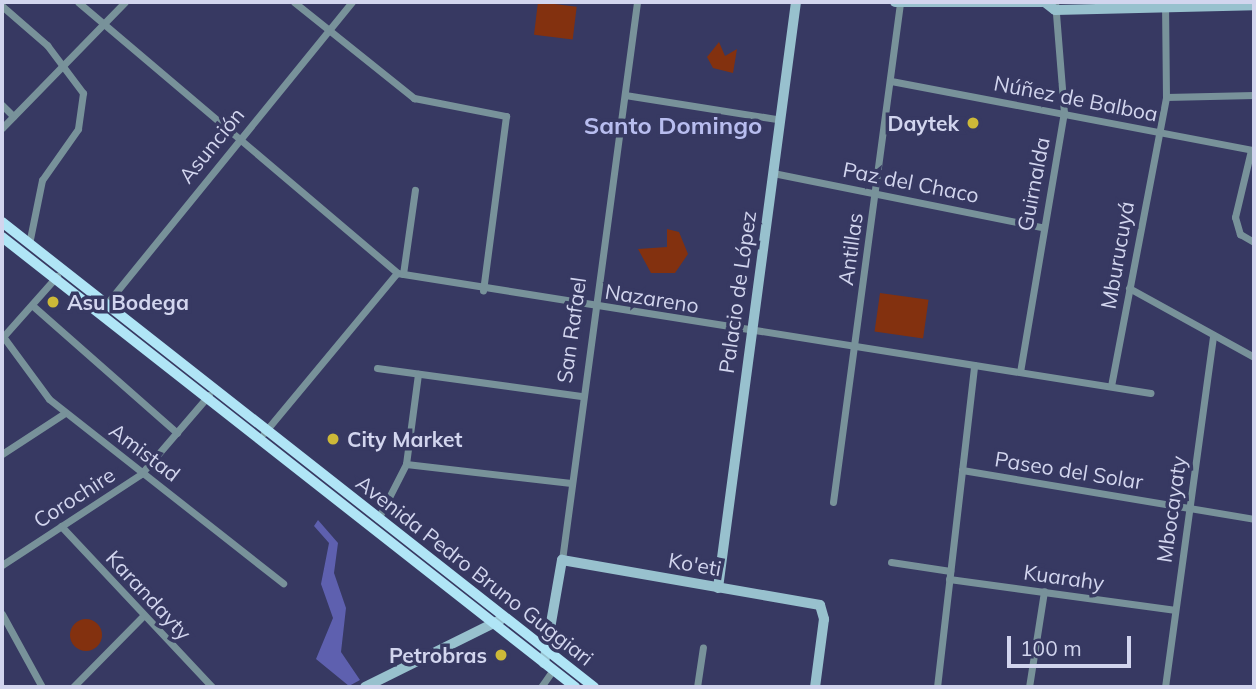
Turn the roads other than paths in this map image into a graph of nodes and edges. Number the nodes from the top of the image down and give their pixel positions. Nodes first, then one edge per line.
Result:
1 (78, 2) edge
2 (125, 2) edge
3 (294, 2) edge
4 (352, 2) edge
5 (637, 2) edge
6 (796, 2) edge
7 (898, 2) edge
8 (1051, 4) edge
9 (1165, 4) edge
10 (1254, 5) edge
11 (2, 6) edge
12 (102, 26) junction
13 (330, 30) junction
14 (63, 65) junction
15 (891, 81) junction
16 (625, 95) junction
17 (1254, 95) edge
18 (1166, 97) junction
19 (2, 106) edge
20 (1064, 113) junction
21 (13, 116) junction
22 (777, 119) junction
23 (2, 128) edge
24 (1157, 131) junction
25 (237, 140) junction
26 (1252, 150) edge
27 (773, 173) junction
28 (415, 190) dead end
29 (878, 192) junction
30 (2, 222) edge
31 (1042, 227) junction
32 (2, 237) edge
33 (1254, 243) edge
34 (29, 244) junction
35 (59, 274) junction
36 (400, 274) junction
37 (1129, 288) junction
38 (483, 290) junction
39 (33, 306) junction
40 (594, 307) junction
41 (103, 308) junction
42 (751, 331) junction
43 (1213, 335) junction
44 (2, 337) edge
45 (856, 344) junction
46 (1254, 357) edge
47 (974, 365) junction
48 (377, 368) dead end
49 (1020, 372) junction
50 (418, 374) junction
51 (1111, 386) junction
52 (211, 393) junction
53 (1150, 393) dead end
54 (580, 396) junction
55 (65, 413) junction
56 (177, 433) junction
57 (263, 435) junction
58 (2, 454) edge
59 (406, 464) junction
60 (962, 470) junction
61 (141, 474) junction
62 (569, 483) junction
63 (833, 502) dead end
64 (1188, 508) junction
65 (378, 519) junction
66 (1254, 519) edge
67 (61, 526) junction
68 (562, 560) junction
69 (891, 562) dead end
70 (2, 565) edge
71 (950, 575) junction
72 (283, 583) dead end
73 (718, 588) junction
74 (1044, 591) junction
75 (1174, 610) junction
76 (2, 614) edge
77 (143, 616) junction
78 (506, 617) junction
79 (494, 623) junction
80 (703, 648) dead end
81 (548, 649) junction
82 (549, 667) junction
83 (38, 686) edge
84 (73, 687) edge
85 (212, 687) edge
86 (365, 687) edge
87 (541, 687) edge
88 (575, 687) edge
89 (594, 687) edge
90 (697, 687) edge
91 (815, 687) edge
92 (937, 687) edge
93 (1029, 687) edge
94 (1165, 687) edge

1 - 12 street, Nazareno
2 - 12 street
3 - 13 street
4 - 13 street, Asunción
5 - 16 street, San Rafael
6 - 22 street, Palacio de López
7 - 8 street
7 - 15 street, Antillas
8 - 9 street
8 - 20 street, Guirnalda
9 - 10 street
9 - 18 street, Mburucuyá
11 - 14 street
12 - 14 street
12 - 25 street, Nazareno
13 - 25 street, Asunción
13 - 38 street
14 - 21 street
14 - 34 street
15 - 20 street, Núñez de Balboa
15 - 29 street, Antillas
16 - 22 street
16 - 40 street, San Rafael
17 - 18 street
18 - 24 street, Mburucuyá
19 - 21 street
20 - 24 street, Núñez de Balboa
20 - 31 street, Guirnalda
21 - 23 street
22 - 27 street, Palacio de López
24 - 26 street, Núñez de Balboa
24 - 37 street, Mburucuyá
25 - 36 street, Nazareno
25 - 41 street, Asunción
26 - 33 street
27 - 29 street, Paz del Chaco
27 - 42 street, Palacio de López
28 - 36 street
29 - 31 street, Paz del Chaco
29 - 45 street, Antillas
30 - 34 main road, Avenida Pedro Bruno Guggiari
31 - 49 street, Guirnalda
32 - 35 main road, Avenida Pedro Bruno Guggiari
34 - 35 main road, Avenida Pedro Bruno Guggiari
35 - 39 street
35 - 41 main road, Avenida Pedro Bruno Guggiari
36 - 38 street, Nazareno
36 - 57 street
37 - 43 street
37 - 51 street, Mburucuyá
38 - 40 street, Nazareno
39 - 44 street
39 - 56 street
40 - 42 street, Nazareno
40 - 54 street, San Rafael
41 - 52 main road, Avenida Pedro Bruno Guggiari
42 - 45 street, Nazareno
42 - 73 street, Palacio de López
43 - 46 street
43 - 64 street, Mbocayaty
44 - 55 street, Amistad
45 - 47 street, Nazareno
45 - 63 street, Antillas
47 - 49 street, Nazareno
47 - 60 street
48 - 50 street
49 - 51 street, Nazareno
50 - 54 street
50 - 59 street
51 - 53 street, Nazareno
52 - 56 street, Corochire
52 - 57 main road, Avenida Pedro Bruno Guggiari
54 - 62 street, San Rafael
55 - 58 street
55 - 61 street, Amistad
56 - 61 street, Corochire
57 - 65 main road, Avenida Pedro Bruno Guggiari
57 - 79 main road, Avenida Pedro Bruno Guggiari
59 - 62 street
59 - 65 street
60 - 64 street, Paseo del Solar
60 - 71 street
61 - 67 street, Corochire
61 - 72 street, Amistad
62 - 68 street, San Rafael
64 - 66 street, Paseo del Solar
64 - 75 street, Mbocayaty
65 - 78 main road, Avenida Pedro Bruno Guggiari
67 - 70 street, Corochire
67 - 77 street, Karandayty
68 - 73 street, Ko'eti
68 - 81 street, San Rafael
69 - 71 street, Kuarahy
71 - 74 street, Kuarahy
71 - 92 street
73 - 91 street, Ko'eti
74 - 75 street, Kuarahy
74 - 93 street
75 - 94 street, Mbocayaty
76 - 83 street
77 - 84 street
77 - 85 street, Karandayty
78 - 79 street
78 - 81 main road, Avenida Pedro Bruno Guggiari
79 - 82 main road, Avenida Pedro Bruno Guggiari
79 - 86 street
80 - 90 street
81 - 82 street, San Rafael
81 - 89 main road, Avenida Pedro Bruno Guggiari
82 - 87 street
82 - 88 main road, Avenida Pedro Bruno Guggiari

